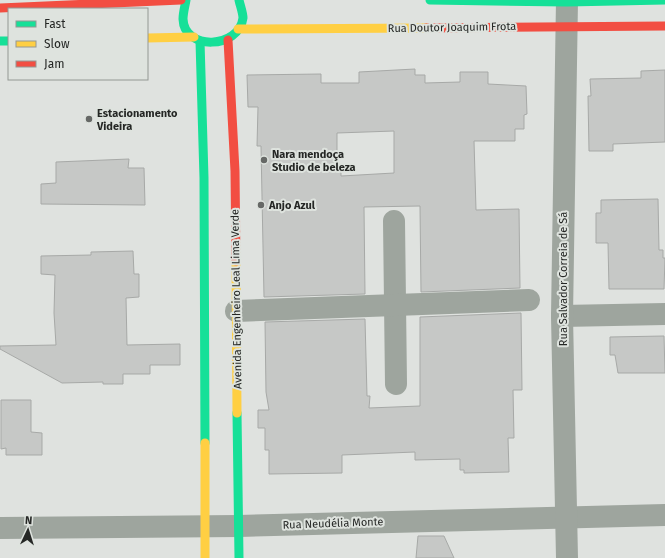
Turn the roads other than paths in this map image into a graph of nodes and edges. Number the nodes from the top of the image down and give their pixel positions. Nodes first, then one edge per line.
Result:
1 (181, 0) edge
2 (186, 0) edge
3 (239, 0) edge
4 (430, 0) edge
5 (665, 0) edge
6 (567, 1) edge
7 (0, 8) edge
8 (566, 26) junction
9 (665, 26) edge
10 (238, 29) junction
11 (148, 38) edge
12 (197, 39) junction
13 (228, 40) junction
14 (394, 221) dead end
15 (529, 300) dead end
16 (396, 305) junction
17 (236, 311) junction
18 (665, 314) edge
19 (562, 316) junction
20 (396, 384) dead end
21 (665, 514) edge
22 (566, 516) junction
23 (205, 526) junction
24 (239, 526) junction
25 (0, 528) edge
26 (205, 558) edge
27 (239, 558) edge
28 (567, 558) edge

1 - 7 main road
2 - 12 main road
3 - 10 main road
4 - 6 main road
5 - 6 main road
6 - 8 street, Rua Salvador Correia de Sá
8 - 9 main road, Rua Doutor Joaquim Frota
8 - 10 main road, Rua Doutor Joaquim Frota
8 - 19 street, Rua Salvador Correia de Sá
10 - 13 main road
11 - 12 main road
12 - 13 main road
12 - 23 main road
13 - 17 main road, Avenida Engenheiro Leal Lima Verde
14 - 16 street
15 - 16 street
16 - 17 street
16 - 20 street
17 - 24 main road, Avenida Engenheiro Leal Lima Verde
18 - 19 street
19 - 22 street, Rua Salvador Correia de Sá
21 - 22 street, Rua Neudélia Monte
22 - 24 street, Rua Neudélia Monte
22 - 28 street, Rua Salvador Correia de Sá
23 - 24 street, Rua Neudélia Monte
23 - 25 street, Rua Neudélia Monte
23 - 26 main road
24 - 27 main road, Avenida Engenheiro Leal Lima Verde

